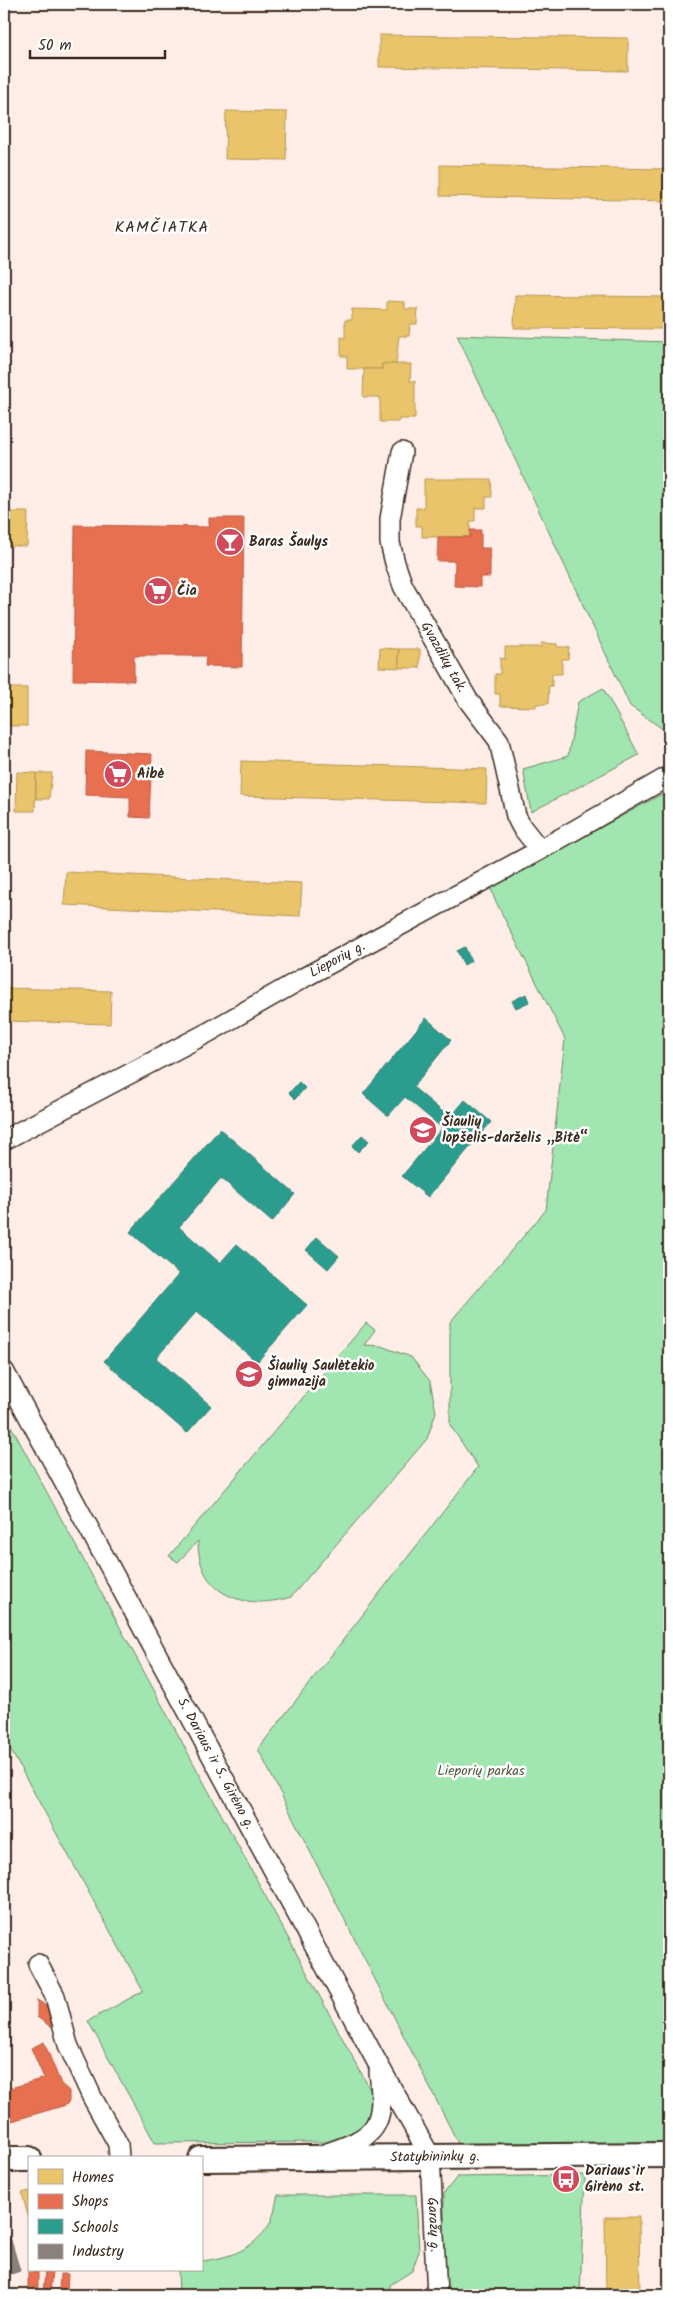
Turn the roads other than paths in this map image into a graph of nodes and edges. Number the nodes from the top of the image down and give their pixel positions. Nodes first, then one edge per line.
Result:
1 (402, 452) dead end
2 (669, 776) edge
3 (540, 850) junction
4 (4, 1140) edge
5 (4, 1370) edge
6 (38, 1964) dead end
7 (378, 2064) junction
8 (669, 2155) edge
9 (119, 2156) edge
10 (430, 2156) junction
11 (312, 2158) junction
12 (4, 2159) edge
13 (28, 2159) edge
14 (202, 2159) edge
15 (436, 2295) edge

1 - 3 street, Gvazdikų tak.
2 - 3 street, Lieporių g.
3 - 4 street, Lieporių g.
5 - 7 street, S. Dariaus ir S. Girėno g.
6 - 9 street
7 - 10 street, S. Dariaus ir S. Girėno g.
7 - 11 street
8 - 10 main road, Statybininkų g.
10 - 11 main road, Statybininkų g.
10 - 15 street, Garažų g.
11 - 14 main road, Statybininkų g.
12 - 13 main road

